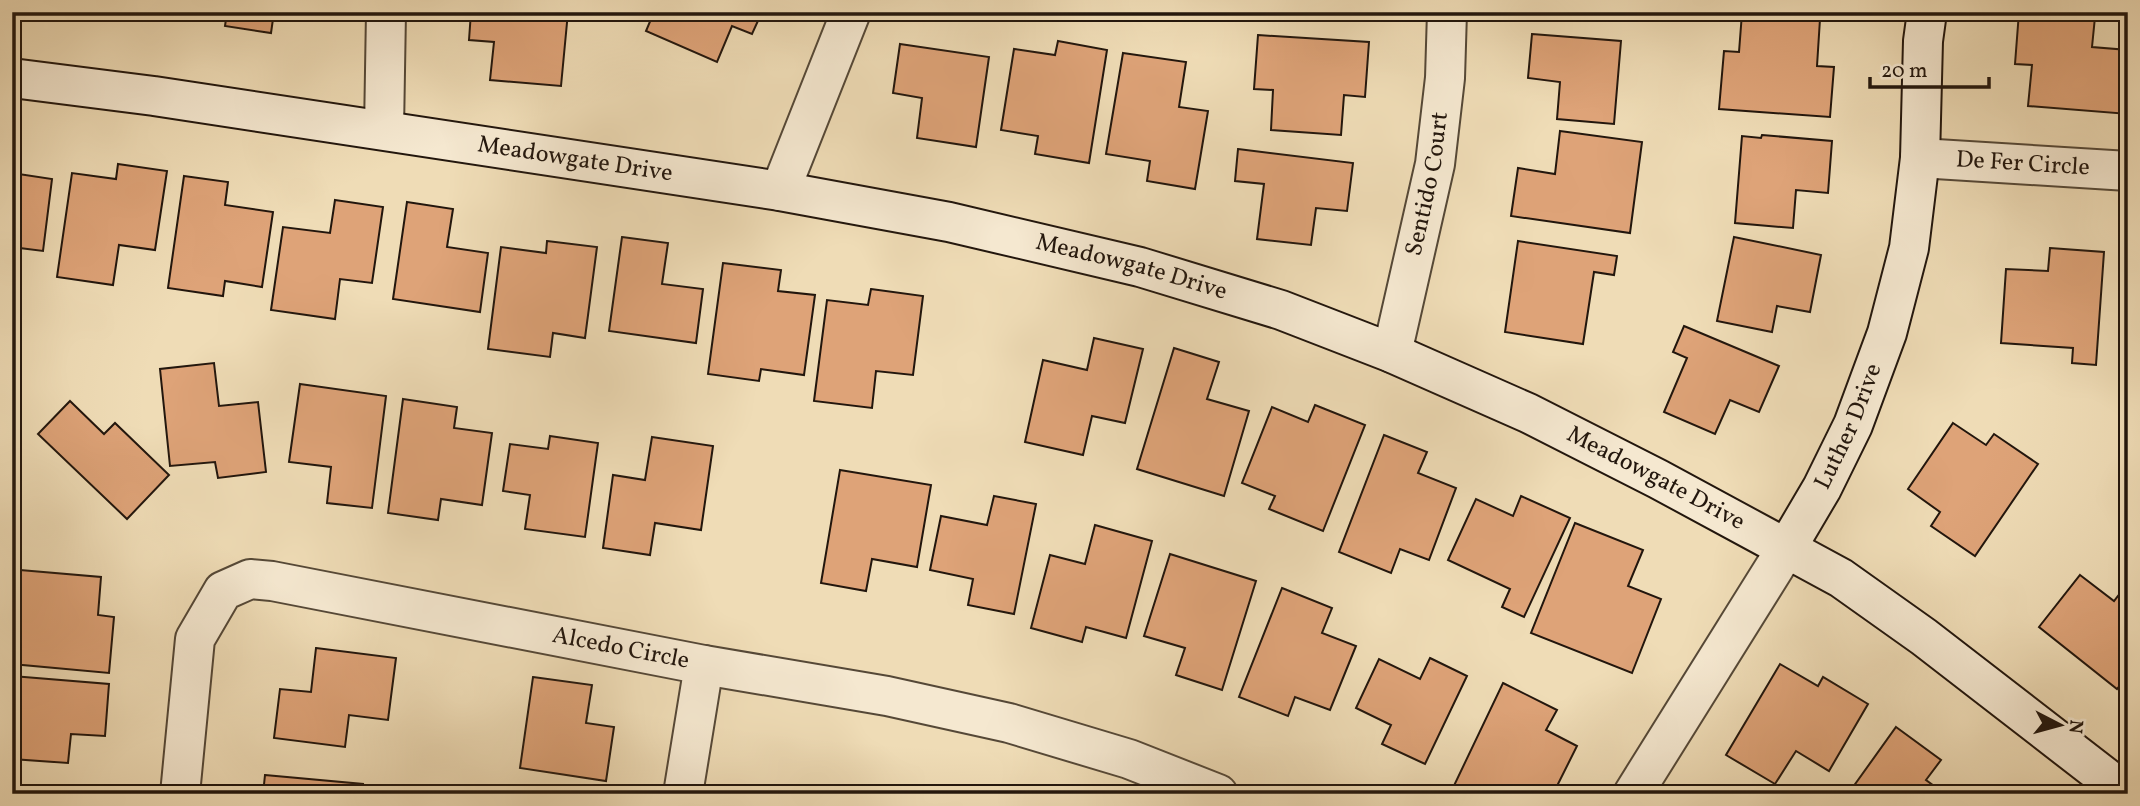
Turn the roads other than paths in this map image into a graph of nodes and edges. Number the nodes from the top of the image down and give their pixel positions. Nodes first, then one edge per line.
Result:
1 (387, 12) edge
2 (851, 12) edge
3 (1447, 12) edge
4 (1927, 12) edge
5 (12, 78) edge
6 (384, 130) junction
7 (1920, 158) junction
8 (2128, 171) edge
9 (780, 191) junction
10 (1392, 353) junction
11 (1786, 549) junction
12 (704, 666) junction
13 (180, 794) edge
14 (683, 794) edge
15 (1217, 794) edge
16 (1633, 794) edge
17 (2127, 794) edge

1 - 6 street
2 - 9 street
3 - 10 street, Sentido Court
4 - 7 street, Luther Drive
5 - 6 street, Meadowgate Drive
6 - 9 street, Meadowgate Drive
7 - 8 street, De Fer Circle
7 - 11 street, Luther Drive
9 - 10 street, Meadowgate Drive
10 - 11 street, Meadowgate Drive
11 - 16 street, Luther Drive
11 - 17 street, Meadowgate Drive
12 - 13 street, Alcedo Circle
12 - 14 street
12 - 15 street, Alcedo Circle

